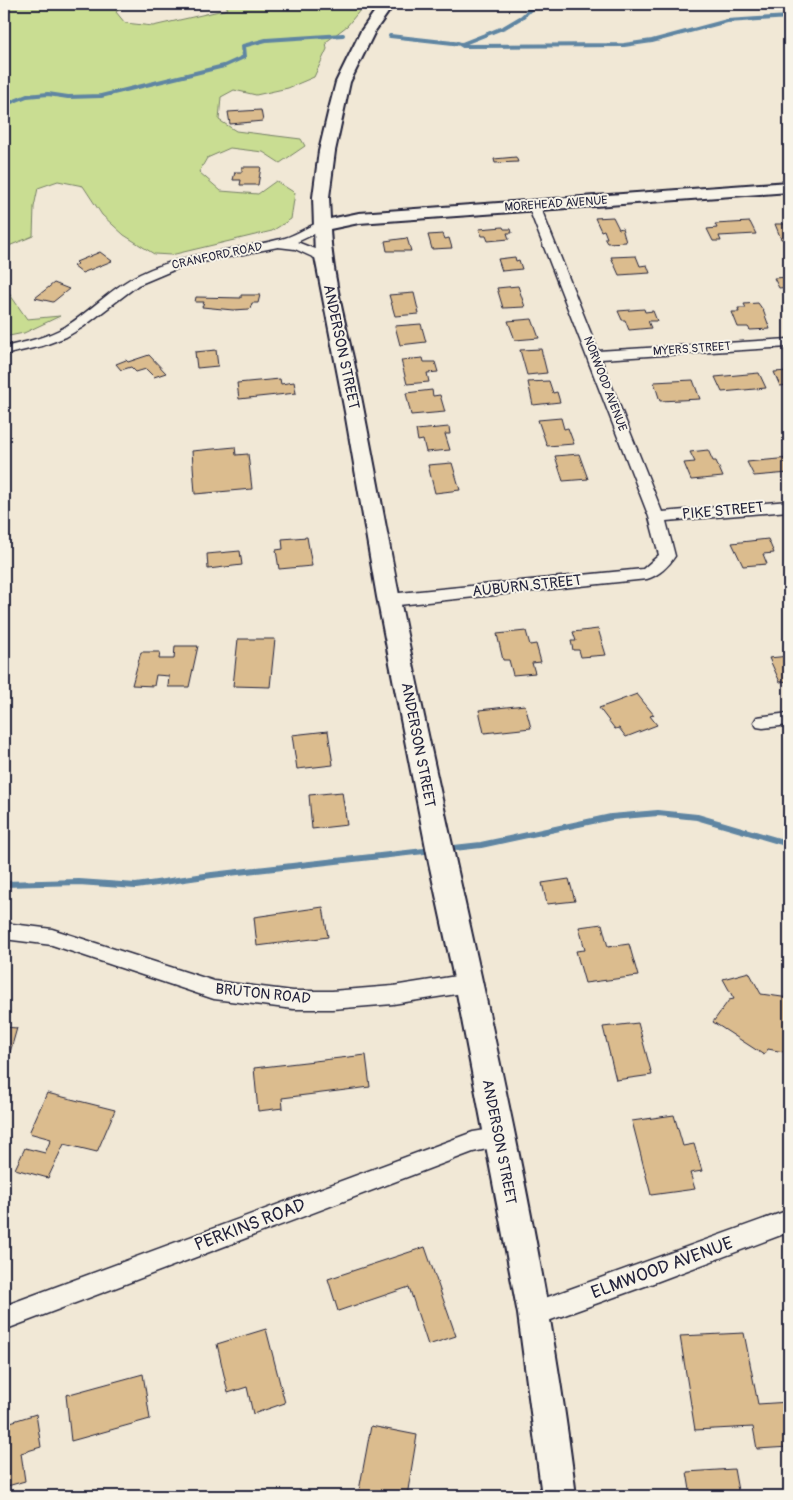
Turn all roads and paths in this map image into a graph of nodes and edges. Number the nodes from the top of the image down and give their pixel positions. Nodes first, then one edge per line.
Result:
1 (387, 4) edge
2 (789, 187) edge
3 (534, 206) junction
4 (323, 225) junction
5 (273, 244) junction
6 (323, 257) junction
7 (789, 343) edge
8 (4, 351) edge
9 (594, 355) junction
10 (789, 506) edge
11 (657, 517) junction
12 (662, 563) joint
13 (389, 600) junction
14 (789, 719) edge
15 (763, 722) dead end
16 (4, 931) edge
17 (469, 983) junction
18 (498, 1138) junction
19 (789, 1220) edge
20 (534, 1314) junction
21 (4, 1318) edge
22 (558, 1496) edge

1 - 4 street, ANDERSON STREET
2 - 3 street, MOREHEAD AVENUE
3 - 4 street, MOREHEAD AVENUE
3 - 9 street, NORWOOD AVENUE
4 - 5 street, CRANFORD ROAD
4 - 6 street, ANDERSON STREET
5 - 6 street, CRANFORD ROAD
5 - 8 street, CRANFORD ROAD
6 - 13 street, ANDERSON STREET
7 - 9 street, MYERS STREET
9 - 11 street, NORWOOD AVENUE
10 - 11 street, PIKE STREET
11 - 12 street, NORWOOD AVENUE
12 - 13 street, AUBURN STREET
13 - 17 street, ANDERSON STREET
14 - 15 street
16 - 17 street, BRUTON ROAD
17 - 18 street, ANDERSON STREET
18 - 20 street, ANDERSON STREET
18 - 21 street, PERKINS ROAD
19 - 20 street, ELMWOOD AVENUE
20 - 22 street, ANDERSON STREET

